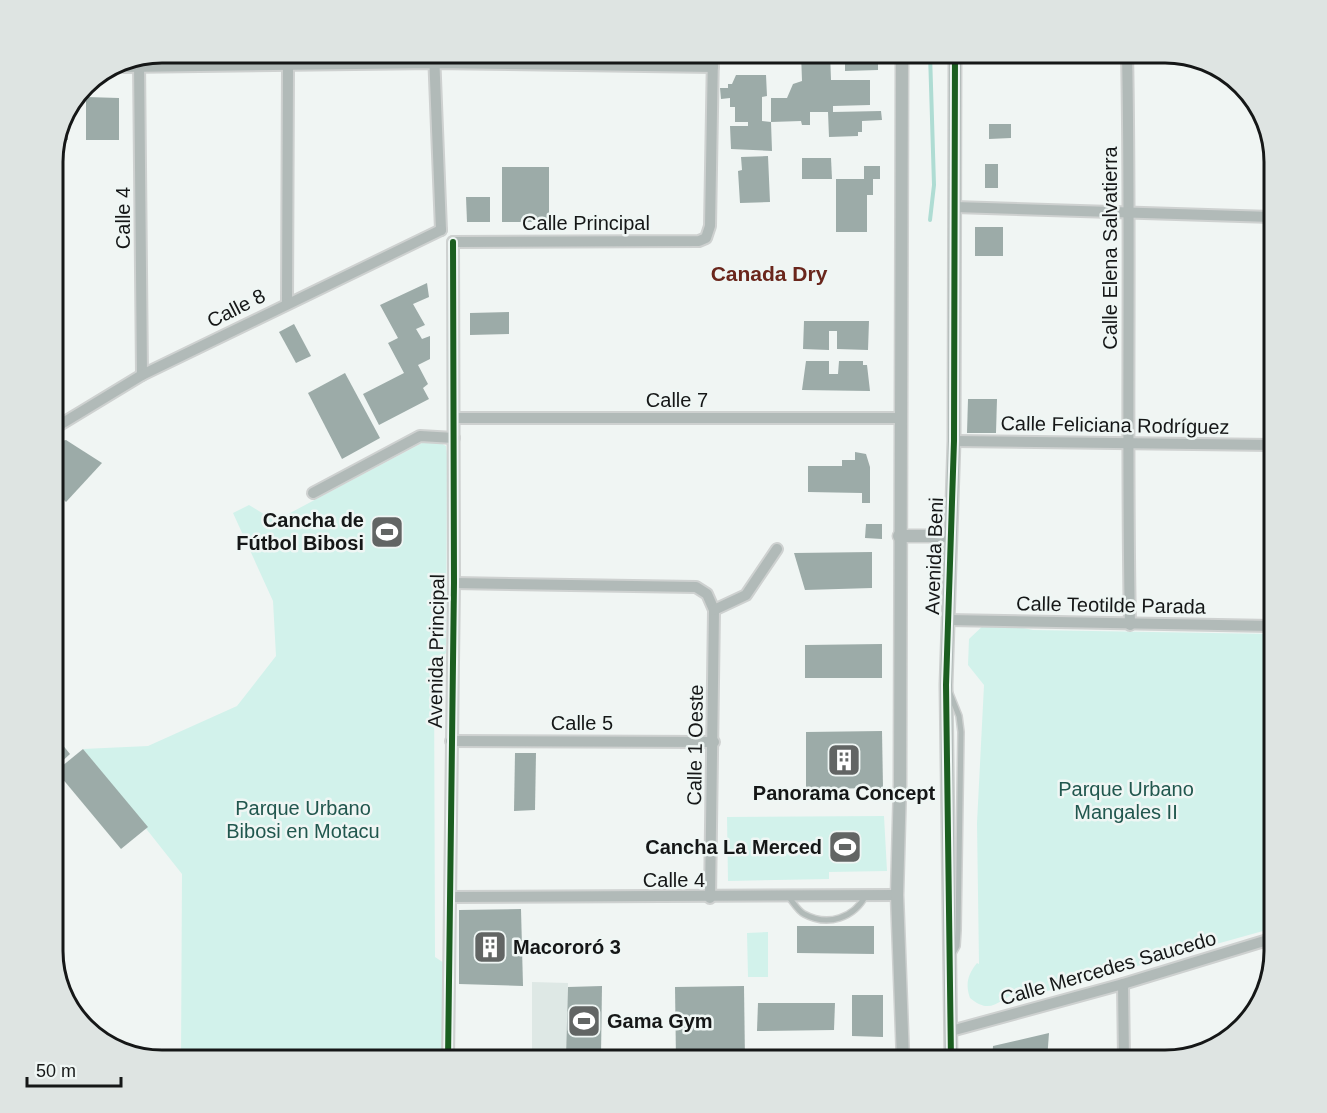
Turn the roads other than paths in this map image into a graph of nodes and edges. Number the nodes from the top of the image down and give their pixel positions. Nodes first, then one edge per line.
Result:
1 (353, 63) edge
2 (434, 63) edge
3 (589, 63) edge
4 (713, 63) edge
5 (902, 63) edge
6 (956, 63) edge
7 (1127, 63) edge
8 (148, 64) edge
9 (139, 66) edge
10 (288, 67) junction
11 (713, 67) junction
12 (955, 207) junction
13 (1130, 214) junction
14 (1264, 217) edge
15 (441, 230) junction
16 (453, 242) junction
17 (287, 303) junction
18 (142, 375) junction
19 (454, 418) junction
20 (900, 418) junction
21 (63, 423) edge
22 (454, 438) junction
23 (954, 441) junction
24 (1126, 443) junction
25 (1264, 445) edge
26 (313, 493) dead end
27 (899, 536) junction
28 (950, 536) junction
29 (777, 549) dead end
30 (454, 583) junction
31 (714, 610) junction
32 (948, 620) junction
33 (1130, 625) junction
34 (1264, 626) edge
35 (451, 741) junction
36 (714, 742) junction
37 (866, 895) junction
38 (897, 895) junction
39 (788, 896) junction
40 (451, 897) junction
41 (710, 898) junction
42 (1264, 941) edge
43 (1123, 984) junction
44 (951, 1031) junction
45 (448, 1050) edge
46 (903, 1050) edge
47 (951, 1050) edge
48 (1124, 1050) edge

1 - 10 street
2 - 15 street
3 - 11 street
4 - 11 street
5 - 20 street, Avenida Beni
6 - 12 street, Avenida Beni
7 - 13 street, Calle Elena Salvatierra
8 - 10 street
9 - 18 street, Calle 4
10 - 17 street
11 - 16 street, Calle Principal
12 - 13 street
12 - 23 street, Avenida Beni
13 - 14 street
13 - 24 street, Calle Elena Salvatierra
15 - 16 street
15 - 17 street, Calle 8
16 - 19 street, Avenida Principal
17 - 18 street, Calle 8
18 - 21 street, Calle 8
19 - 20 street, Calle 7
19 - 22 street, Avenida Principal
20 - 27 street, Avenida Beni
22 - 26 street
22 - 30 street, Avenida Principal
23 - 24 street, Calle Feliciana Rodríguez
23 - 28 street, Avenida Beni
24 - 25 street, Calle Feliciana Rodríguez
24 - 33 street, Calle Elena Salvatierra
27 - 28 street
27 - 38 street, Avenida Beni
28 - 32 street, Avenida Beni
29 - 31 street
30 - 31 street, Calle 1 Oeste
30 - 35 street, Avenida Principal
31 - 36 street, Calle 1 Oeste
32 - 33 street, Calle Teotilde Parada
32 - 44 street, Avenida Beni
33 - 34 street, Calle Teotilde Parada
35 - 36 street, Calle 5
35 - 40 street, Avenida Principal
36 - 41 street, Calle 1 Oeste
37 - 38 street, Calle 4
37 - 39 street, Calle 4
37 - 39 lane
38 - 46 street, Avenida Beni
39 - 41 street, Calle 4
40 - 41 street, Calle 4
40 - 45 street, Avenida Principal
42 - 43 street, Calle Mercedes Saucedo
43 - 44 street, Calle Mercedes Saucedo
43 - 48 street
44 - 47 street, Avenida Beni

